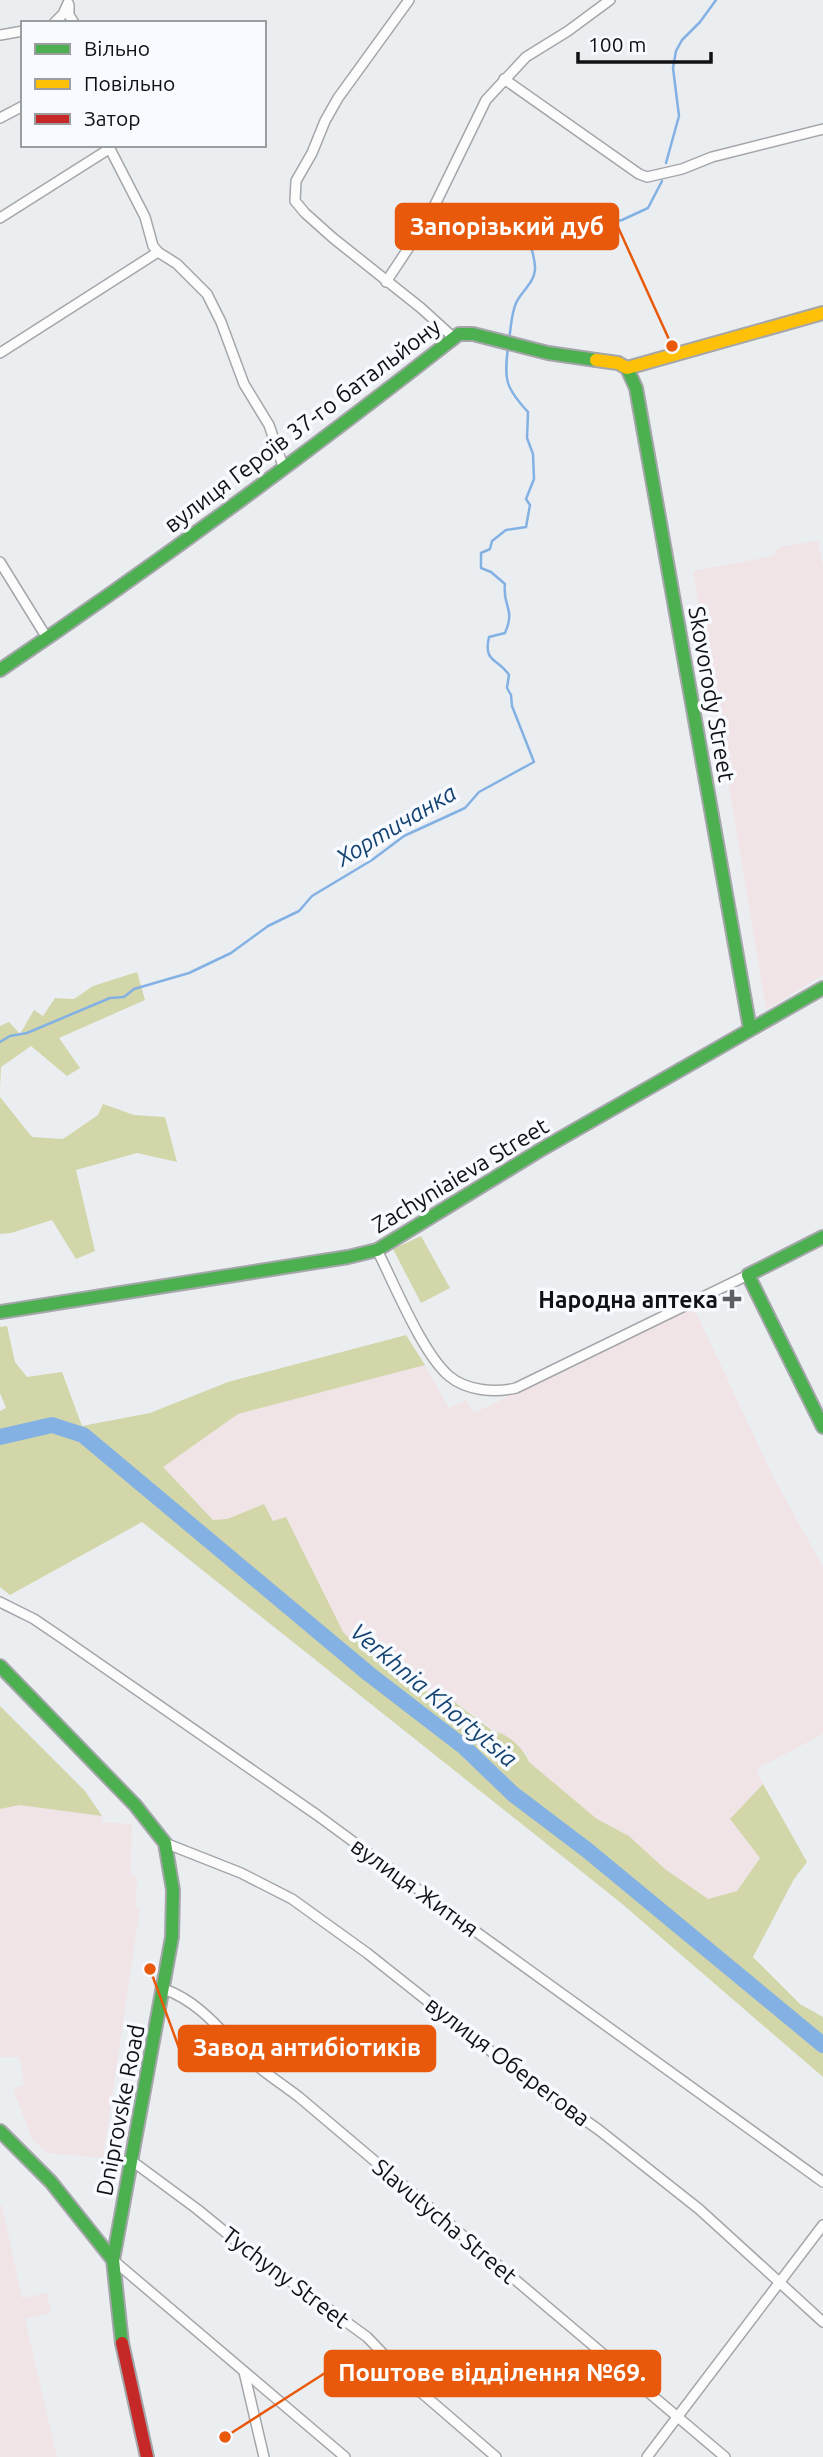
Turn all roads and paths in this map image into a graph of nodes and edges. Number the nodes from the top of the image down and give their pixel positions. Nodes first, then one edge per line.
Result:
1 (408, 0) edge
2 (610, 0) edge
3 (68, 1) edge
4 (56, 21) edge
5 (73, 21) edge
6 (21, 32) edge
7 (0, 35) edge
8 (504, 79) junction
9 (21, 107) edge
10 (0, 118) edge
11 (823, 130) edge
12 (108, 147) edge
13 (0, 218) edge
14 (158, 252) junction
15 (386, 282) junction
16 (823, 313) edge
17 (454, 338) junction
18 (0, 354) edge
19 (627, 368) junction
20 (283, 466) junction
21 (0, 562) edge
22 (47, 638) junction
23 (0, 670) edge
24 (823, 988) edge
25 (750, 1029) junction
26 (823, 1237) edge
27 (377, 1250) junction
28 (748, 1275) junction
29 (0, 1311) edge
30 (823, 1427) edge
31 (0, 1602) edge
32 (0, 1666) edge
33 (165, 1843) junction
34 (164, 1989) junction
35 (0, 2131) edge
36 (132, 2161) junction
37 (823, 2182) edge
38 (823, 2225) edge
39 (113, 2260) junction
40 (780, 2283) junction
41 (823, 2322) edge
42 (244, 2372) junction
43 (677, 2417) junction
44 (147, 2457) edge
45 (264, 2457) edge
46 (345, 2457) edge
47 (496, 2457) edge
48 (647, 2457) edge
49 (725, 2457) edge

1 - 15 street
2 - 8 street
3 - 4 street
3 - 5 street
6 - 7 street
8 - 11 street
8 - 15 street
9 - 10 street
12 - 13 street
12 - 14 street
14 - 18 street
14 - 20 street
15 - 17 street
16 - 19 street, вулиця Героїв 37-го батальйону
17 - 19 street, вулиця Героїв 37-го батальйону
17 - 20 street, вулиця Героїв 37-го батальйону
19 - 25 street, Skovorody Street
20 - 22 street, вулиця Героїв 37-го батальйону
21 - 22 street
22 - 23 street, вулиця Героїв 37-го батальйону
24 - 25 street, Zachyniaieva Street
25 - 27 street, Zachyniaieva Street
26 - 28 street
27 - 28 street
27 - 29 street, Zachyniaieva Street
28 - 30 street
31 - 37 street, вулиця Житня
32 - 33 street, Dniprovske Road
33 - 34 street, Dniprovske Road
33 - 40 street, вулиця Оберегова
34 - 36 street, Dniprovske Road
34 - 43 street, Slavutycha Street
35 - 39 street
36 - 39 street, Dniprovske Road
36 - 47 street, Tychyny Street
38 - 40 street
39 - 42 street
39 - 44 street, Dniprovske Road
40 - 41 street, вулиця Оберегова
40 - 43 street
42 - 45 street
42 - 46 street
43 - 48 street
43 - 49 street, Slavutycha Street

